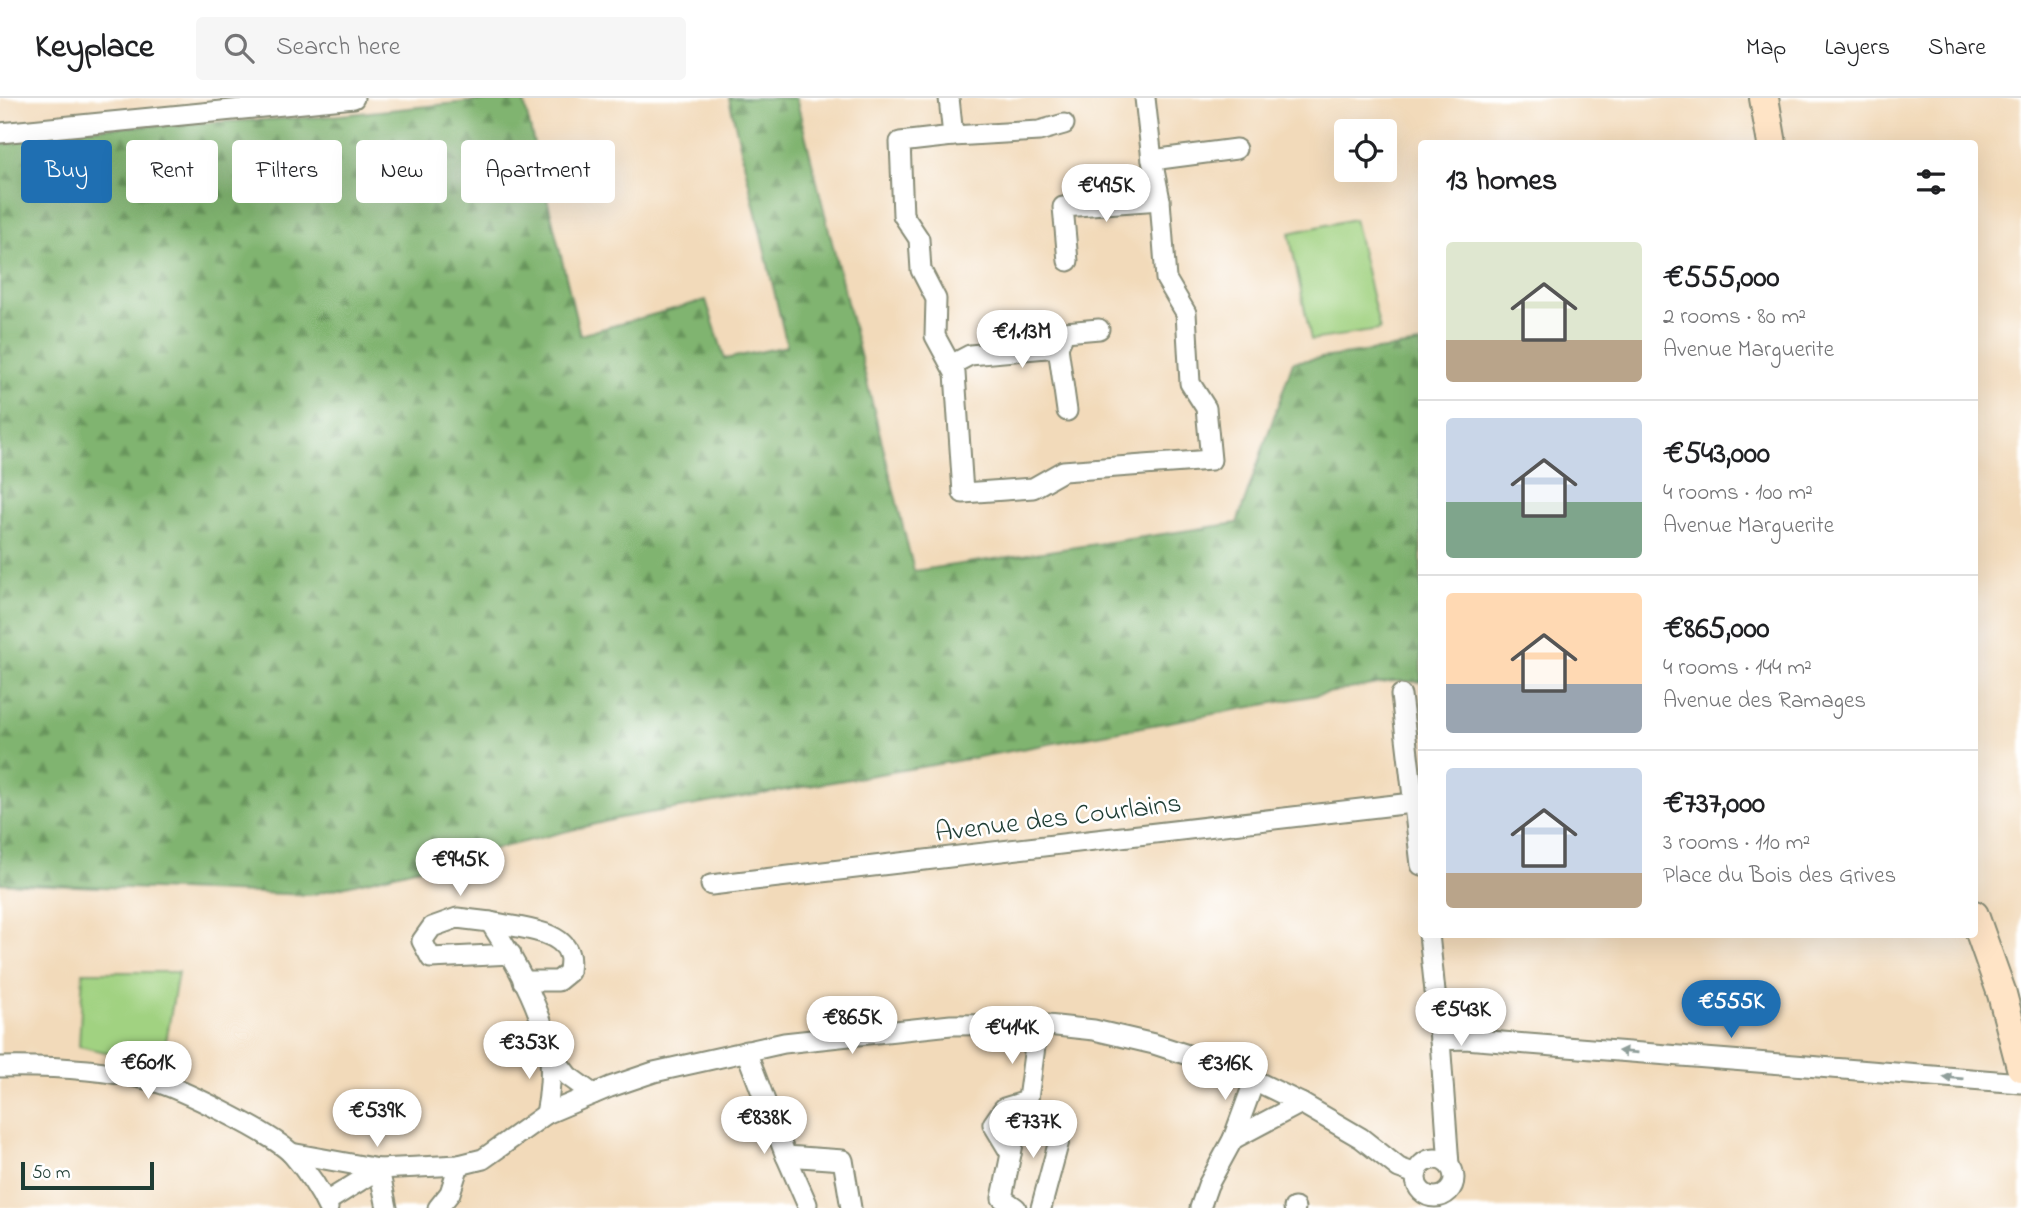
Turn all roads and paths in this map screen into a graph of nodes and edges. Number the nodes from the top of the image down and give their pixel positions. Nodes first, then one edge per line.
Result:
1 (355, 98) edge
2 (949, 98) edge
3 (1145, 98) edge
4 (1764, 98) edge
5 (1064, 124) dead end
6 (0, 133) edge
7 (953, 136) junction
8 (1771, 140) edge
9 (1236, 149) dead end
10 (1152, 160) junction
11 (1160, 200) junction
12 (1068, 261) dead end
13 (1099, 329) dead end
14 (1058, 347) junction
15 (951, 365) junction
16 (1067, 411) dead end
17 (1401, 695) dead end
18 (1412, 803) junction
19 (1418, 843) edge
20 (711, 885) dead end
21 (490, 922) junction
22 (1978, 926) edge
23 (1429, 938) edge
24 (511, 954) junction
25 (523, 981) junction
26 (1038, 1024) junction
27 (1440, 1040) junction
28 (549, 1051) junction
29 (746, 1051) junction
30 (2021, 1067) edge
31 (0, 1068) edge
32 (1255, 1079) junction
33 (2021, 1083) edge
34 (593, 1094) junction
35 (1301, 1103) junction
36 (1027, 1107) junction
37 (546, 1114) junction
38 (1233, 1139) junction
39 (292, 1153) junction
40 (786, 1156) junction
41 (459, 1165) junction
42 (1449, 1165) junction
43 (379, 1169) junction
44 (1416, 1174) junction
45 (1446, 1202) edge
46 (327, 1205) edge
47 (804, 1207) edge
48 (387, 1208) edge
49 (438, 1208) edge
50 (851, 1208) edge
51 (1017, 1208) edge
52 (1041, 1208) edge
53 (1200, 1208) edge

1 - 6 street
2 - 7 street
3 - 10 street
4 - 8 street
5 - 7 street
7 - 15 street
9 - 10 street
10 - 11 street
11 - 12 street
11 - 15 street
13 - 14 street
14 - 15 street
14 - 16 street
17 - 18 street
18 - 19 street
18 - 20 street, Avenue des Courlains
21 - 24 street
21 - 24 street
21 - 25 street
22 - 30 street
23 - 27 street
24 - 25 street
25 - 28 street
26 - 29 street
26 - 32 street
26 - 36 street
33 -> 27 street
27 - 42 street
28 - 34 street
28 - 37 street
29 - 34 street
29 - 40 street
31 - 39 street
32 - 35 street
32 - 38 street
34 - 37 street
35 - 38 street
35 - 44 street
36 - 51 street
36 - 52 street
37 - 41 street
38 - 53 street
39 - 43 street
39 - 46 street
40 - 47 street
40 - 50 street
41 - 43 street
41 - 49 street
42 - 44 street
42 - 45 street
43 - 46 street
43 - 48 street
44 - 45 street

